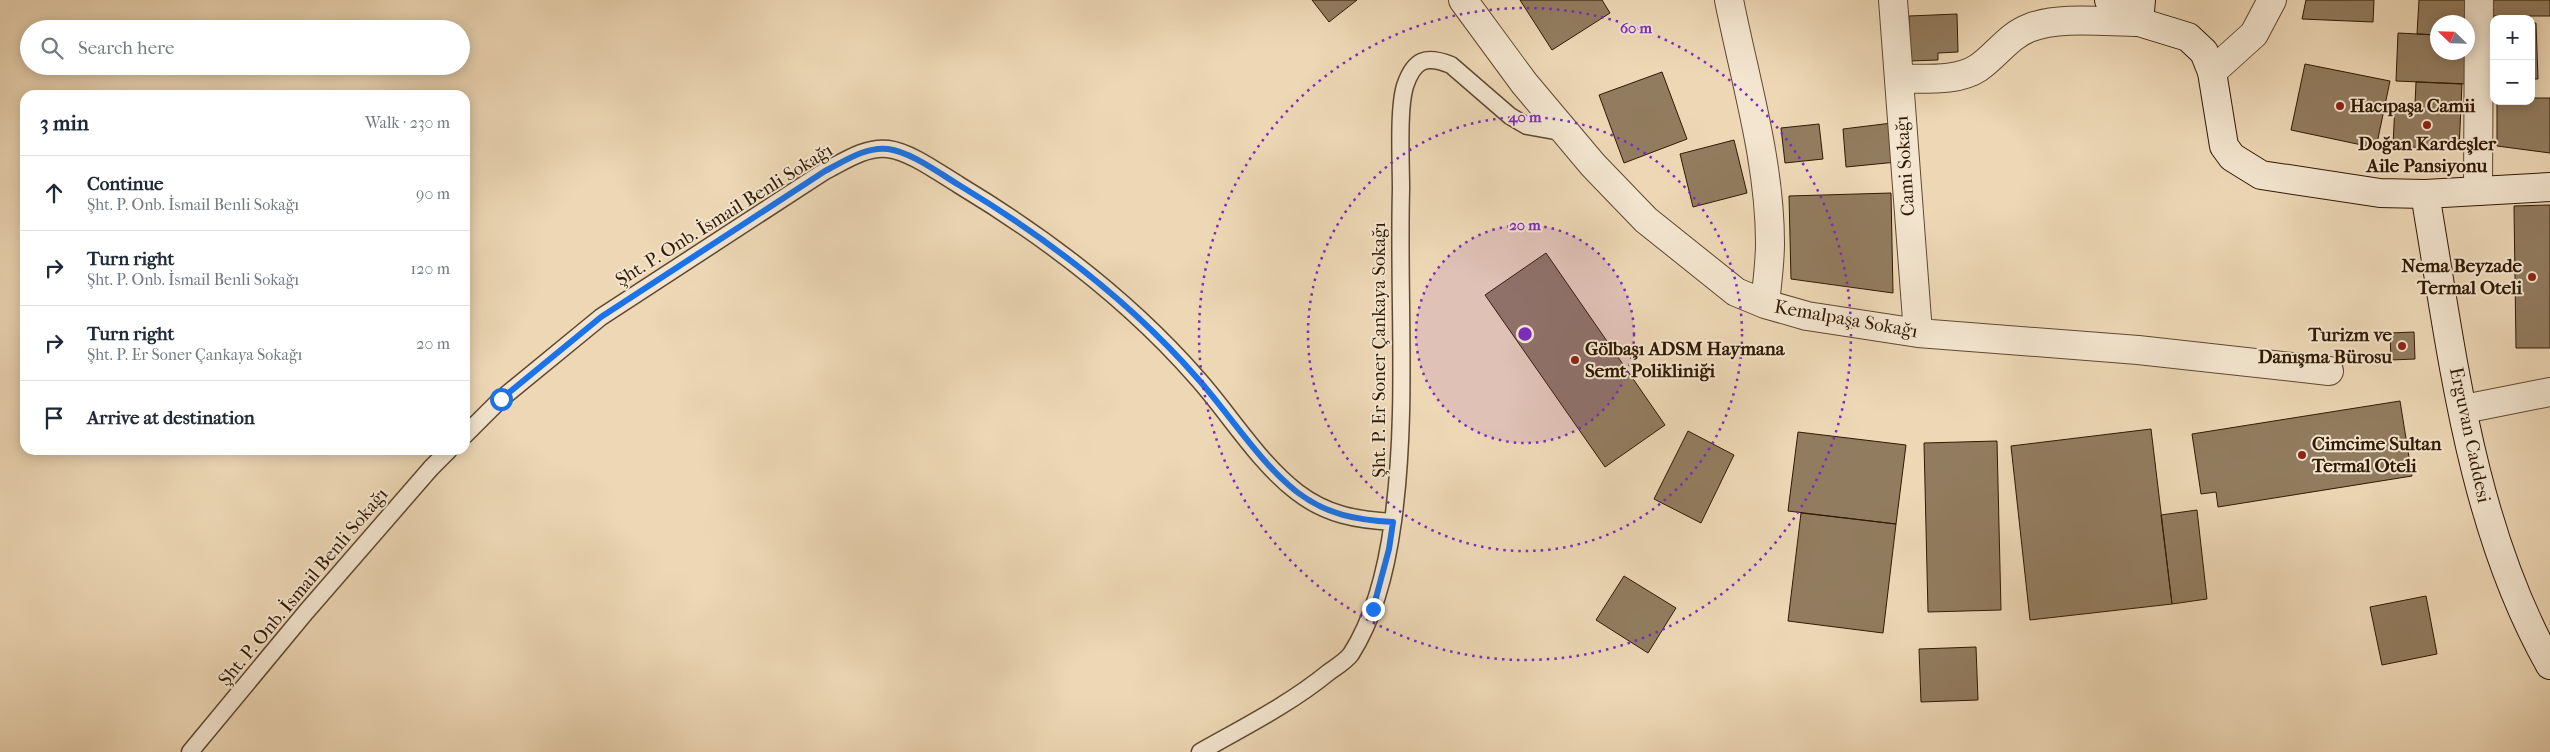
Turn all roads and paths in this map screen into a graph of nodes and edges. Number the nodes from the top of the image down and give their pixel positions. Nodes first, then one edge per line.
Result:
1 (1463, 0) edge
2 (1729, 0) edge
3 (1893, 0) edge
4 (2109, 0) edge
5 (2272, 0) edge
6 (2479, 0) edge
7 (2140, 11) edge
8 (2212, 72) junction
9 (1899, 79) junction
10 (1566, 132) junction
11 (2550, 188) edge
12 (2478, 191) junction
13 (2425, 194) junction
14 (1766, 304) junction
15 (1918, 333) junction
16 (2329, 371) dead end
17 (2550, 392) edge
18 (2464, 409) junction
19 (470, 429) edge
20 (445, 455) edge
21 (1393, 522) junction
22 (2550, 665) edge
23 (190, 752) edge
24 (1200, 752) edge

1 - 10 street, Kemalpaşa Sokağı
2 - 14 street
3 - 9 street, Cami Sokağı
4 - 7 street
5 - 8 street
6 - 12 street
7 - 8 street
7 - 9 street
8 - 13 street
9 - 15 street, Cami Sokağı
10 - 14 street, Kemalpaşa Sokağı
10 - 21 lane, Şht. P. Er Soner Çankaya Sokağı
11 - 12 street
12 - 13 street
13 - 18 street, Erguvan Caddesi
14 - 15 street, Kemalpaşa Sokağı
15 - 16 street, Kemalpaşa Sokağı
17 - 18 street
18 - 22 street, Erguvan Caddesi
19 - 21 lane, Şht. P. Onb. İsmail Benli Sokağı
20 - 23 lane, Şht. P. Onb. İsmail Benli Sokağı
21 - 24 lane, Şht. P. Er Soner Çankaya Sokağı

